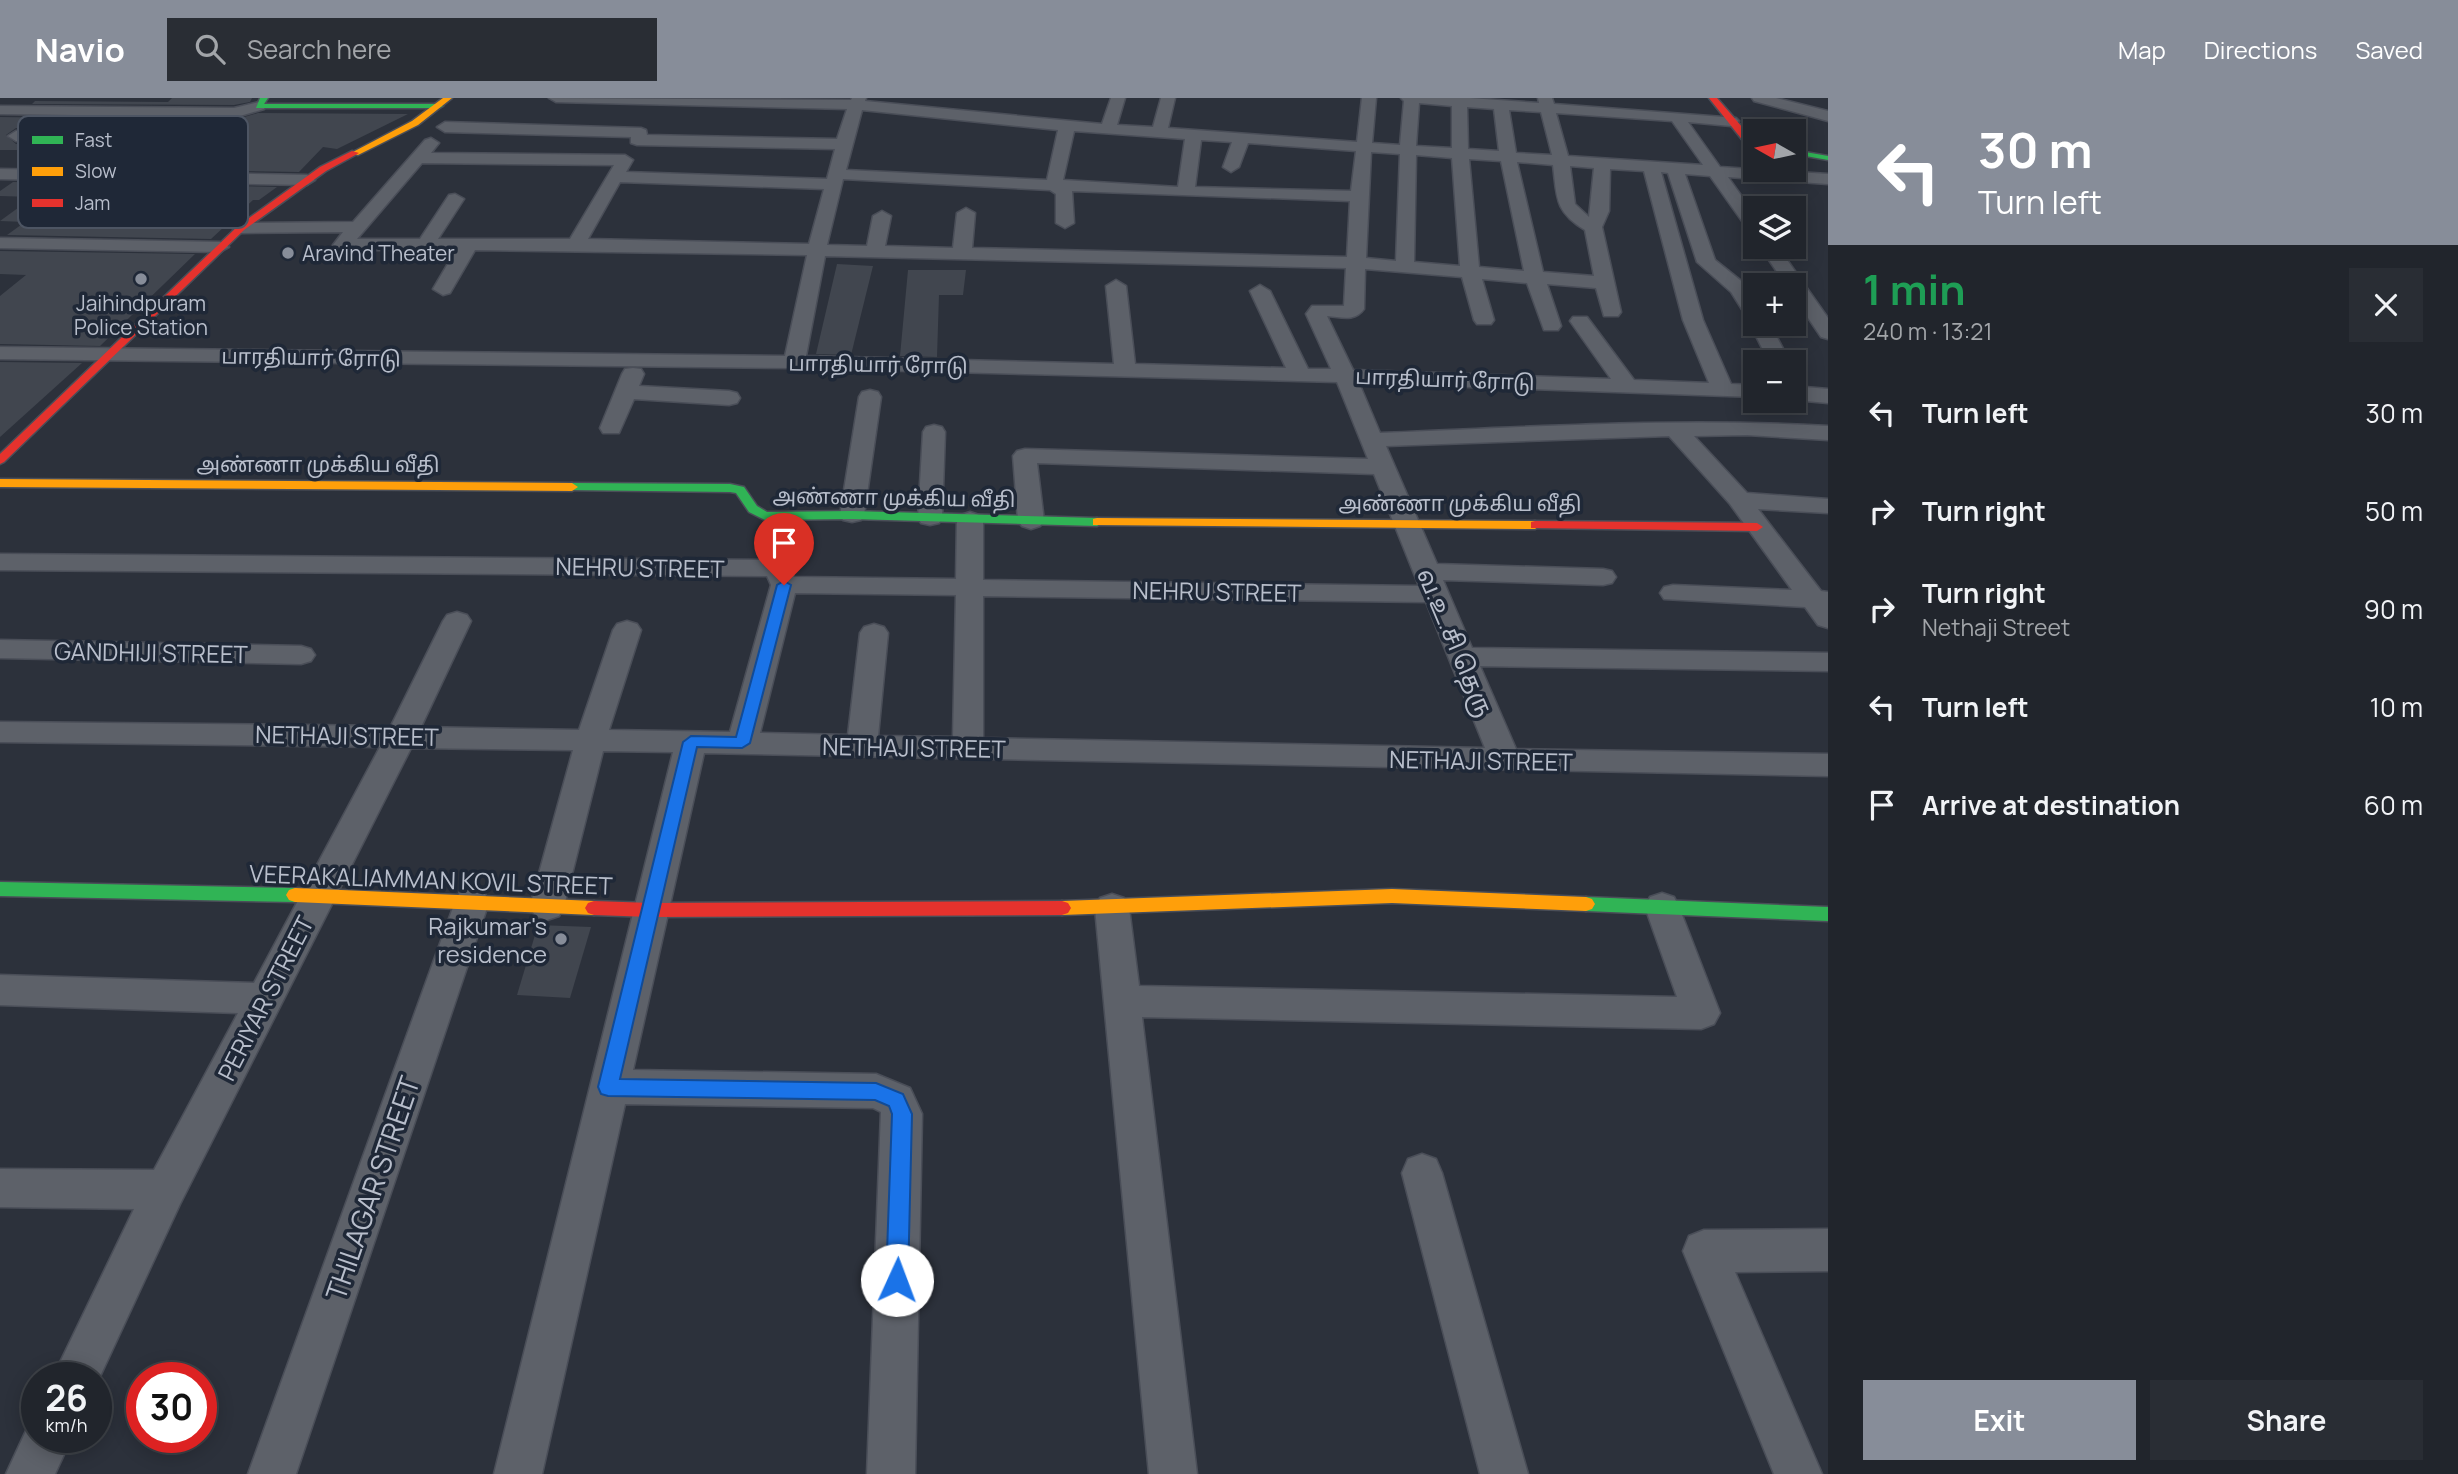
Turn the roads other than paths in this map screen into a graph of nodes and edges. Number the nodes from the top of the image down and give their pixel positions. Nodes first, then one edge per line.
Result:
1 (72, 98) edge
2 (556, 98) edge
3 (997, 98) edge
4 (1118, 98) edge
5 (1168, 98) edge
6 (1369, 98) edge
7 (1411, 98) edge
8 (1624, 98) edge
9 (1713, 98) edge
10 (1759, 98) edge
11 (1460, 100) edge
12 (261, 102) edge
13 (1496, 103) edge
14 (1547, 104) edge
15 (1581, 105) edge
16 (438, 106) edge
17 (855, 107) edge
18 (1066, 107) dead end
19 (0, 110) edge
20 (53, 111) junction
21 (235, 113) junction
22 (1632, 115) junction
23 (46, 116) edge
24 (232, 116) edge
25 (1828, 116) edge
26 (650, 117) edge
27 (985, 117) junction
28 (1677, 118) junction
29 (1722, 121) junction
30 (1594, 127) dead end
31 (445, 128) junction
32 (1108, 128) junction
33 (1064, 130) junction
34 (1159, 132) junction
35 (1195, 134) junction
36 (16, 136) edge
37 (1743, 137) edge
38 (1242, 138) junction
39 (1602, 142) dead end
40 (843, 144) junction
41 (0, 146) edge
42 (1363, 146) junction
43 (1408, 150) junction
44 (1460, 153) junction
45 (1806, 154) edge
46 (1507, 156) junction
47 (419, 158) junction
48 (1828, 158) edge
49 (1561, 159) junction
50 (625, 160) junction
51 (1677, 162) junction
52 (1608, 163) junction
53 (1651, 166) junction
54 (1231, 167) dead end
55 (1717, 171) junction
56 (0, 174) edge
57 (18, 174) edge
58 (615, 177) junction
59 (1822, 178) edge
60 (248, 179) edge
61 (834, 179) junction
62 (307, 180) junction
63 (1054, 185) junction
64 (1186, 192) junction
65 (1828, 194) edge
66 (1359, 196) junction
67 (455, 199) dead end
68 (1743, 209) edge
69 (966, 213) dead end
70 (882, 216) dead end
71 (248, 223) edge
72 (1065, 223) dead end
73 (359, 227) junction
74 (1593, 227) junction
75 (241, 228) edge
76 (248, 228) edge
77 (0, 243) edge
78 (426, 244) junction
79 (469, 244) junction
80 (576, 244) junction
81 (220, 247) junction
82 (817, 250) junction
83 (875, 252) junction
84 (962, 254) junction
85 (1777, 259) edge
86 (1356, 263) junction
87 (1405, 267) junction
88 (1470, 272) junction
89 (1534, 277) junction
90 (1604, 283) junction
91 (1116, 286) dead end
92 (443, 289) dead end
93 (1260, 291) dead end
94 (1743, 296) edge
95 (1611, 312) dead end
96 (1484, 320) dead end
97 (1580, 321) dead end
98 (1551, 326) dead end
99 (1828, 334) edge
100 (0, 353) edge
101 (110, 354) junction
102 (638, 360) junction
103 (794, 362) junction
104 (1125, 370) junction
105 (1300, 374) junction
106 (1345, 376) junction
107 (1627, 386) junction
108 (1723, 389) junction
109 (1743, 390) edge
110 (626, 392) junction
111 (1806, 394) edge
112 (1828, 396) edge
113 (870, 397) dead end
114 (729, 398) dead end
115 (611, 428) dead end
116 (1675, 429) junction
117 (934, 432) dead end
118 (1828, 433) edge
119 (1372, 440) junction
120 (0, 460) edge
121 (1382, 467) junction
122 (0, 483) edge
123 (1740, 500) junction
124 (1828, 506) edge
125 (852, 515) junction
126 (930, 518) junction
127 (970, 520) junction
128 (1031, 521) junction
129 (1407, 523) junction
130 (1757, 527) junction
131 (0, 562) edge
132 (1603, 577) dead end
133 (1432, 583) junction
134 (784, 585) junction
135 (969, 587) junction
136 (1673, 593) dead end
137 (1823, 606) edge
138 (457, 621) dead end
139 (627, 630) dead end
140 (874, 634) dead end
141 (0, 649) edge
142 (301, 655) dead end
143 (1463, 657) junction
144 (1828, 662) edge
145 (0, 732) edge
146 (402, 735) junction
147 (591, 740) junction
148 (691, 742) junction
149 (742, 743) junction
150 (862, 746) junction
151 (968, 748) junction
152 (1505, 760) junction
153 (1828, 765) edge
154 (0, 889) edge
155 (318, 896) junction
156 (472, 902) junction
157 (547, 906) junction
158 (1662, 907) junction
159 (1112, 908) junction
160 (651, 910) junction
161 (1828, 914) edge
162 (0, 990) edge
163 (264, 999) junction
164 (1123, 1000) junction
165 (608, 1087) junction
166 (1422, 1173) dead end
167 (0, 1188) edge
168 (165, 1191) junction
169 (1828, 1250) edge
170 (83, 1362) edge
171 (40, 1453) edge
172 (30, 1474) edge
173 (272, 1474) edge
174 (518, 1474) edge
175 (891, 1474) edge
176 (1174, 1474) edge
177 (1504, 1474) edge
178 (1798, 1474) edge

1 - 20 street
2 - 26 street
3 - 27 street
4 - 32 street
5 - 34 street
6 - 42 street
7 - 11 street
7 - 43 street
8 - 22 street
9 - 29 street
10 - 25 street
11 - 13 street
11 - 44 street
12 - 16 street
12 - 21 street
13 - 14 street
13 - 46 street
14 - 15 street
14 - 49 street
15 - 22 street
15 - 30 street
16 - 31 street
16 - 62 street
17 - 26 street
17 - 27 street
17 - 33 street
17 - 40 street
18 - 33 street
19 - 20 street
20 - 21 street
20 - 23 street
21 - 24 street
22 - 28 street
26 - 31 street
26 - 40 street
26 - 50 street
27 - 33 street
28 - 29 street
28 - 55 street
29 - 37 street
31 - 47 street
32 - 33 street
32 - 34 street
33 - 63 street
34 - 35 street
35 - 38 street
35 - 64 street
36 - 41 street
38 - 42 street
38 - 54 street
39 - 52 street
40 - 61 street
42 - 43 street
42 - 66 street
43 - 44 street
43 - 87 street
44 - 46 street
44 - 88 street
45 - 48 street
46 - 49 street
46 - 89 street
47 - 50 street
47 - 73 street
49 - 52 street
49 - 74 street
50 - 58 street
51 - 53 street
51 - 55 street
51 - 94 street
52 - 53 street
52 - 74 street
53 - 108 street
55 - 59 street
55 - 68 street
56 - 57 street
58 - 61 street
58 - 80 street
59 - 65 street
60 - 62 street
61 - 63 street
61 - 82 street
62 - 71 street
63 - 64 street
63 - 72 street
64 - 66 street
66 - 86 street
67 - 78 street
69 - 84 street
70 - 83 street
73 - 76 street
73 - 78 street
74 - 90 street
75 - 81 street
77 - 81 street
78 - 79 street
79 - 80 street
79 - 92 street
80 - 82 street
81 - 101 street
82 - 83 street
82 - 103 street
83 - 84 street
84 - 86 street
85 - 99 street
86 - 87 street
86 - 106 street, வ.உ.சி தெரு
87 - 88 street
88 - 89 street
88 - 96 street
89 - 90 street
89 - 98 street
90 - 95 street
91 - 104 street
93 - 105 street
97 - 107 street
100 - 101 street, பாரதியார் ரோடு
101 - 102 street, பாரதியார் ரோடு
101 - 120 street
102 - 103 street, பாரதியார் ரோடு
102 - 110 street
103 - 104 street, பாரதியார் ரோடு
104 - 105 street, பாரதியார் ரோடு
105 - 106 street, பாரதியார் ரோடு
106 - 107 street, பாரதியார் ரோடு
106 - 119 street, வ.உ.சி தெரு
107 - 108 street, பாரதியார் ரோடு
108 - 109 street, பாரதியார் ரோடு
110 - 114 street
110 - 115 street
111 - 112 street
113 - 125 street
116 - 118 street
116 - 119 street
116 - 123 street
117 - 126 street
119 - 121 street, வ.உ.சி தெரு
121 - 128 street
121 - 129 street, வ.உ.சி தெரு
122 - 125 street, அண்ணா முக்கிய வீதி
123 - 124 street
123 - 130 street
125 - 126 street, அண்ணா முக்கிய வீதி
126 - 127 street, அண்ணா முக்கிய வீதி
127 - 128 street, அண்ணா முக்கிய வீதி
127 - 135 street
128 - 129 street, அண்ணா முக்கிய வீதி
129 - 130 street, அண்ணா முக்கிய வீதி
129 - 133 street, வ.உ.சி தெரு
130 - 137 street
131 - 134 street, NEHRU STREET
132 - 133 street, NEHRU STREET
133 - 135 street, NEHRU STREET
133 - 143 street, வ.உ.சி தெரு
134 - 135 street, NEHRU STREET
134 - 149 street
135 - 151 street
136 - 137 street
138 - 146 street, PERIYAR STREET
139 - 147 street
140 - 150 street
141 - 142 street, GANDHIJI STREET
143 - 144 street
143 - 152 street, வ.உ.சி தெரு
145 - 146 street, NETHAJI STREET
146 - 147 street, NETHAJI STREET
146 - 155 street, PERIYAR STREET
147 - 148 street, NETHAJI STREET
147 - 157 street
148 - 149 street, NETHAJI STREET
148 - 160 street
149 - 150 street, NETHAJI STREET
150 - 151 street, NETHAJI STREET
151 - 152 street, NETHAJI STREET
152 - 153 street, NETHAJI STREET
154 - 155 street, VEERAKALIAMMAN KOVIL STREET
155 - 156 street, VEERAKALIAMMAN KOVIL STREET
155 - 163 street, PERIYAR STREET
156 - 157 street, VEERAKALIAMMAN KOVIL STREET
156 - 173 street, THILAGAR STREET
157 - 160 street, VEERAKALIAMMAN KOVIL STREET
158 - 159 street, VEERAKALIAMMAN KOVIL STREET
158 - 161 street, VEERAKALIAMMAN KOVIL STREET
158 - 164 street
159 - 160 street, VEERAKALIAMMAN KOVIL STREET
159 - 164 street
160 - 165 street
162 - 163 street
163 - 168 street, PERIYAR STREET
164 - 176 street
165 - 174 street
165 - 175 street
166 - 177 street
167 - 168 street
168 - 170 street, PERIYAR STREET
169 - 178 street
171 - 172 street

